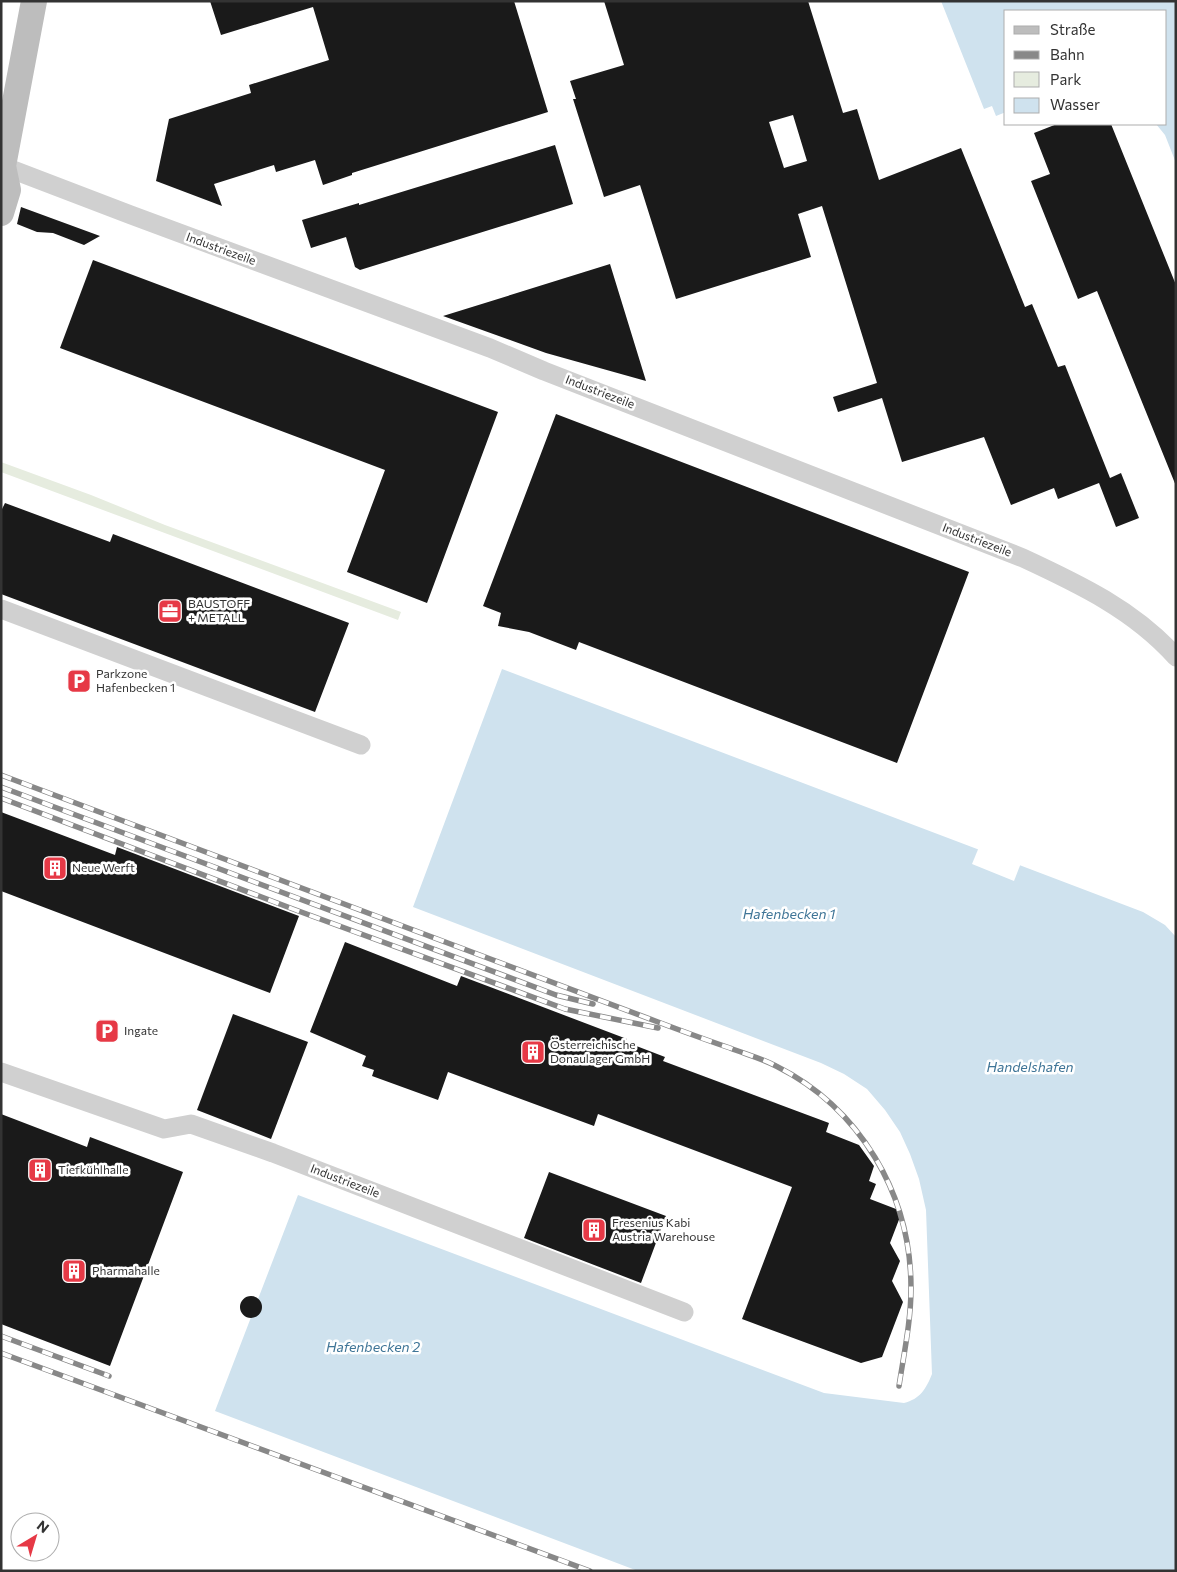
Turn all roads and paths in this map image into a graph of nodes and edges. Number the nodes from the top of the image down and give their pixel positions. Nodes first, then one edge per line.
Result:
1 (34, 1) edge
2 (2, 167) edge
3 (1, 213) edge
4 (1, 609) edge
5 (1176, 657) edge
6 (361, 745) dead end
7 (1, 1072) edge
8 (684, 1312) dead end

1 - 2 main road
2 - 3 main road
2 - 5 street, Industriezeile
4 - 6 street
7 - 8 street, Industriezeile

